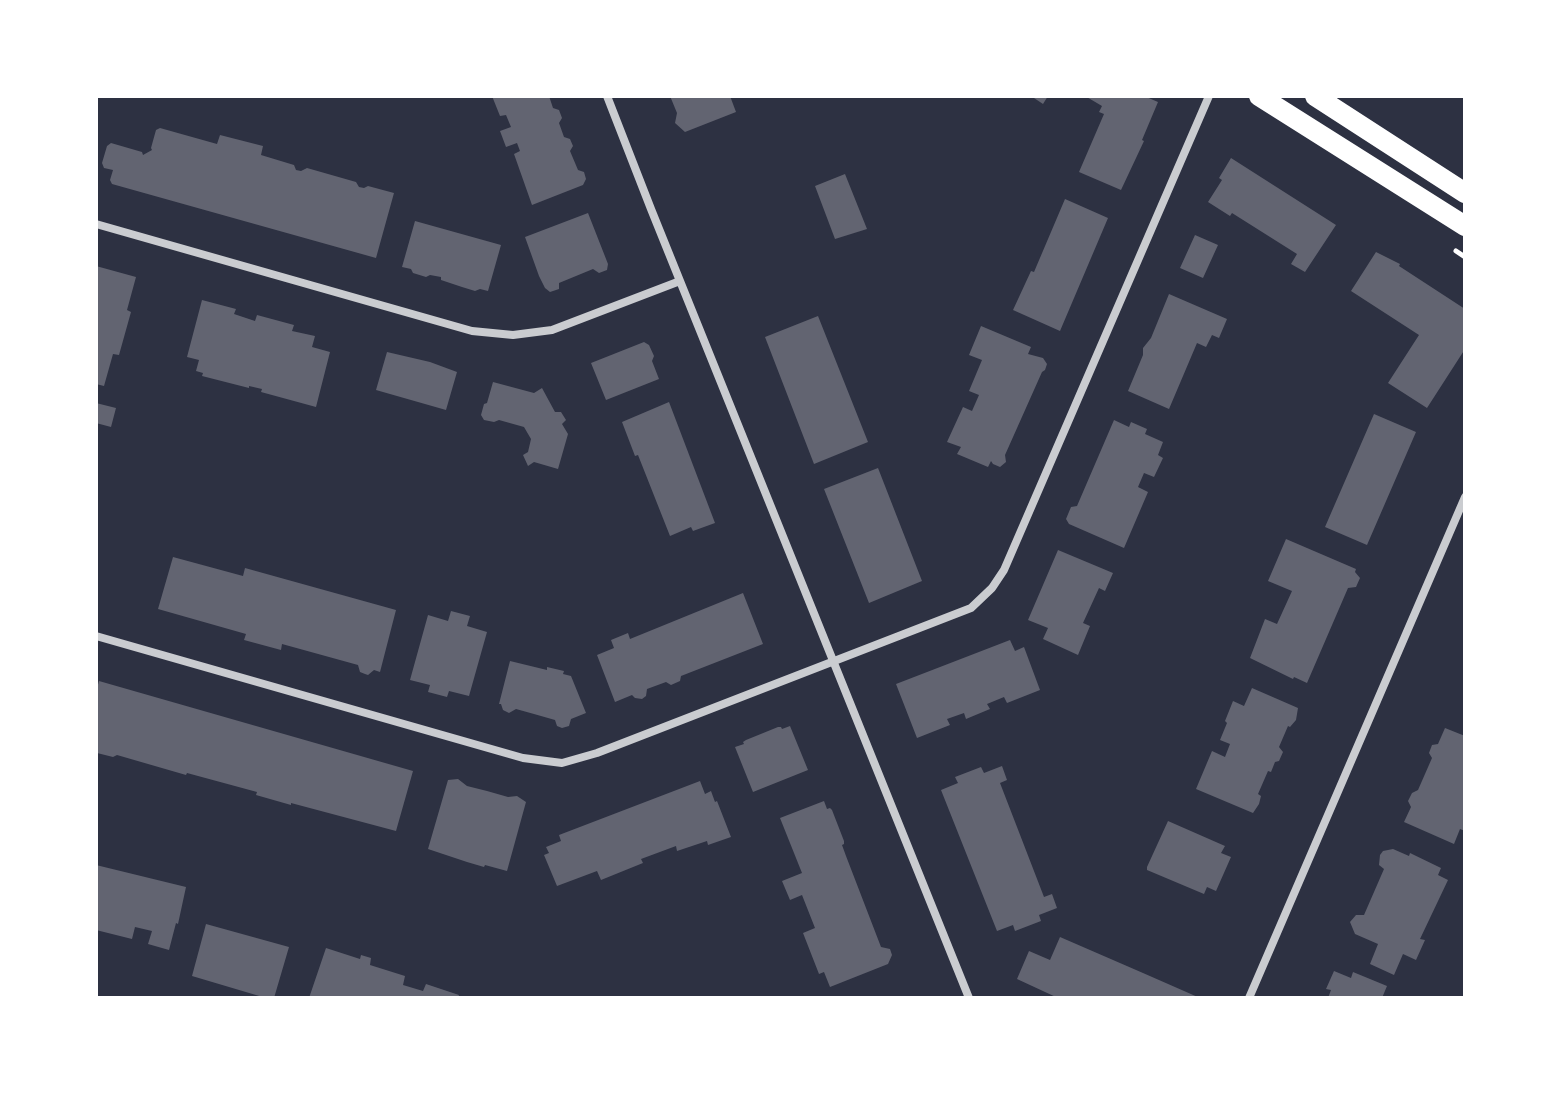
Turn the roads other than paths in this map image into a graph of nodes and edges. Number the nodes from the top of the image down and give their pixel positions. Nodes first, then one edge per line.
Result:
1 (607, 96) edge
2 (1209, 96) edge
3 (1259, 96) edge
4 (1315, 96) edge
5 (1465, 193) edge
6 (96, 224) edge
7 (1465, 226) edge
8 (680, 281) junction
9 (1465, 497) edge
10 (96, 636) edge
11 (833, 662) junction
12 (969, 998) edge
13 (1249, 998) edge

1 - 8 street
2 - 11 street
3 - 7 main road
4 - 5 main road
6 - 8 street
8 - 11 street
9 - 13 street
10 - 11 street
11 - 12 street

